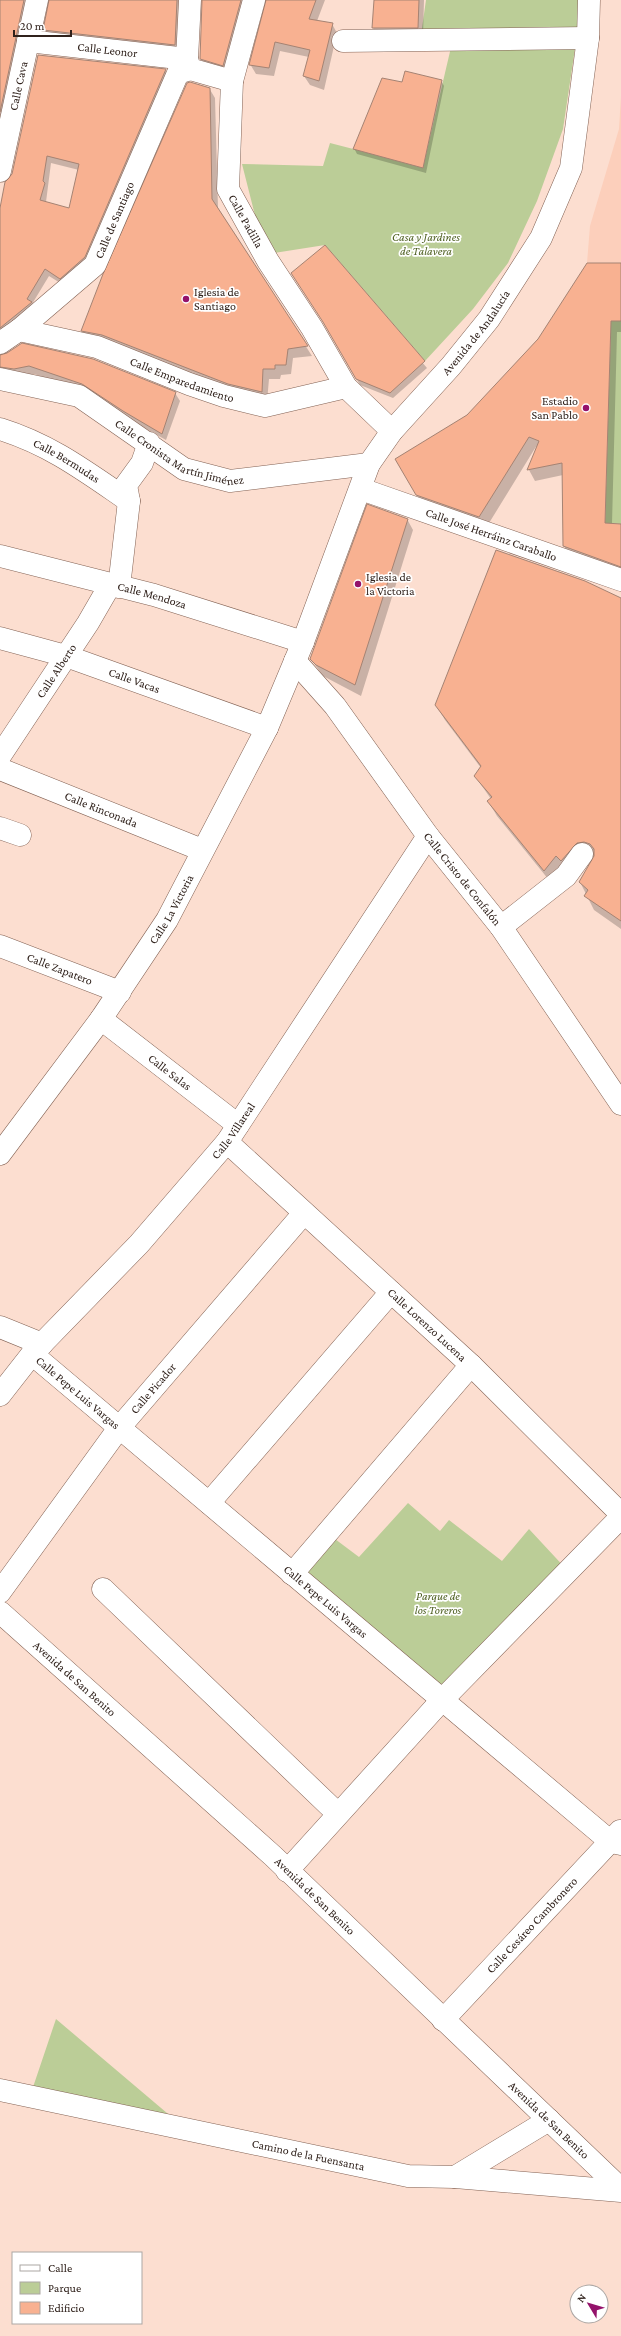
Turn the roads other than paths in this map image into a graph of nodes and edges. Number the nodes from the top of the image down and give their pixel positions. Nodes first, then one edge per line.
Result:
1 (37, 0) edge
2 (190, 0) edge
3 (254, 0) edge
4 (589, 0) edge
5 (588, 38) junction
6 (28, 41) junction
7 (343, 41) dead end
8 (189, 64) junction
9 (232, 81) junction
10 (0, 171) edge
11 (19, 330) junction
12 (0, 343) edge
13 (0, 379) edge
14 (346, 387) junction
15 (0, 429) edge
16 (392, 431) junction
17 (149, 443) junction
18 (369, 464) junction
19 (361, 489) junction
20 (129, 501) junction
21 (0, 556) edge
22 (621, 580) edge
23 (114, 586) junction
24 (0, 638) edge
25 (303, 642) junction
26 (66, 656) junction
27 (295, 661) junction
28 (267, 728) junction
29 (0, 756) edge
30 (0, 769) edge
31 (0, 828) edge
32 (20, 835) dead end
33 (428, 836) junction
34 (202, 850) junction
35 (582, 854) dead end
36 (501, 927) junction
37 (0, 946) edge
38 (120, 992) junction
39 (101, 1019) junction
40 (621, 1104) edge
41 (233, 1134) junction
42 (1, 1151) edge
43 (304, 1213) junction
44 (391, 1292) junction
45 (0, 1327) edge
46 (37, 1349) junction
47 (471, 1365) junction
48 (0, 1395) edge
49 (119, 1428) junction
50 (209, 1503) junction
51 (621, 1516) edge
52 (292, 1574) junction
53 (103, 1589) dead end
54 (0, 1592) edge
55 (0, 1612) edge
56 (442, 1700) junction
57 (338, 1814) junction
58 (618, 1839) edge
59 (287, 1871) junction
60 (443, 2020) junction
61 (0, 2090) edge
62 (549, 2120) junction
63 (455, 2178) junction
64 (621, 2190) edge

1 - 6 street, Calle Cava
2 - 8 street
3 - 9 street, Calle Padilla
4 - 5 street, Avenida de Andalucía
5 - 7 street
5 - 16 street, Avenida de Andalucía
6 - 8 street, Calle Leonor
6 - 10 street, Calle Cava
8 - 9 street
8 - 11 street, Calle de Santiago
9 - 14 street, Calle Padilla
11 - 12 street, Calle de Santiago
11 - 14 street, Calle Emparedamiento
13 - 17 street, Calle Cronista Martín Jiménez
14 - 16 street, Calle Padilla
15 - 20 street, Calle Bermudas
16 - 18 street, Avenida de Andalucía
17 - 18 street, Calle Cronista Martín Jiménez
17 - 20 street
18 - 19 street, Avenida de Andalucía
19 - 22 street, Calle José Herráinz Caraballo
19 - 25 street, Avenida de Andalucía
20 - 23 street
21 - 23 street, Calle Mendoza
23 - 25 street, Calle Mendoza
23 - 26 street, Calle Alberto
24 - 26 street, Calle Vacas
25 - 27 street, Calle La Victoria
26 - 28 street, Calle Vacas
26 - 29 street, Calle Alberto
27 - 28 street, Calle La Victoria
27 - 33 street, Calle Cristo de Confalón
28 - 34 street, Calle La Victoria
30 - 34 street, Calle Rinconada
31 - 32 street
33 - 36 street, Calle Cristo de Confalón
33 - 41 street, Calle Villareal
34 - 38 street, Calle La Victoria
35 - 36 street
36 - 40 street, Calle Cristo de Confalón
37 - 38 street, Calle Zapatero
38 - 39 street, Calle La Victoria
39 - 41 street, Calle Salas
39 - 42 street, Calle La Victoria
41 - 43 street, Calle Lorenzo Lucena
41 - 46 street, Calle Villareal
43 - 44 street, Calle Lorenzo Lucena
43 - 49 street, Calle Picador
44 - 47 street, Calle Lorenzo Lucena
44 - 50 street
45 - 46 street, Calle Pepe Luis Vargas
46 - 48 street, Calle Villareal
46 - 49 street, Calle Pepe Luis Vargas
47 - 51 street, Calle Lorenzo Lucena
47 - 52 street
49 - 50 street, Calle Pepe Luis Vargas
49 - 54 street, Calle Picador
50 - 52 street, Calle Pepe Luis Vargas
51 - 56 street
52 - 56 street, Calle Pepe Luis Vargas
53 - 57 street
55 - 59 street, Avenida de San Benito
56 - 57 street
56 - 58 street, Calle Pepe Luis Vargas
57 - 59 street
58 - 60 street, Calle Cesáreo Cambronero
59 - 60 street, Avenida de San Benito
60 - 62 street, Avenida de San Benito
61 - 63 street, Camino de la Fuensanta
62 - 63 street
62 - 64 street, Avenida de San Benito
63 - 64 street, Camino de la Fuensanta

